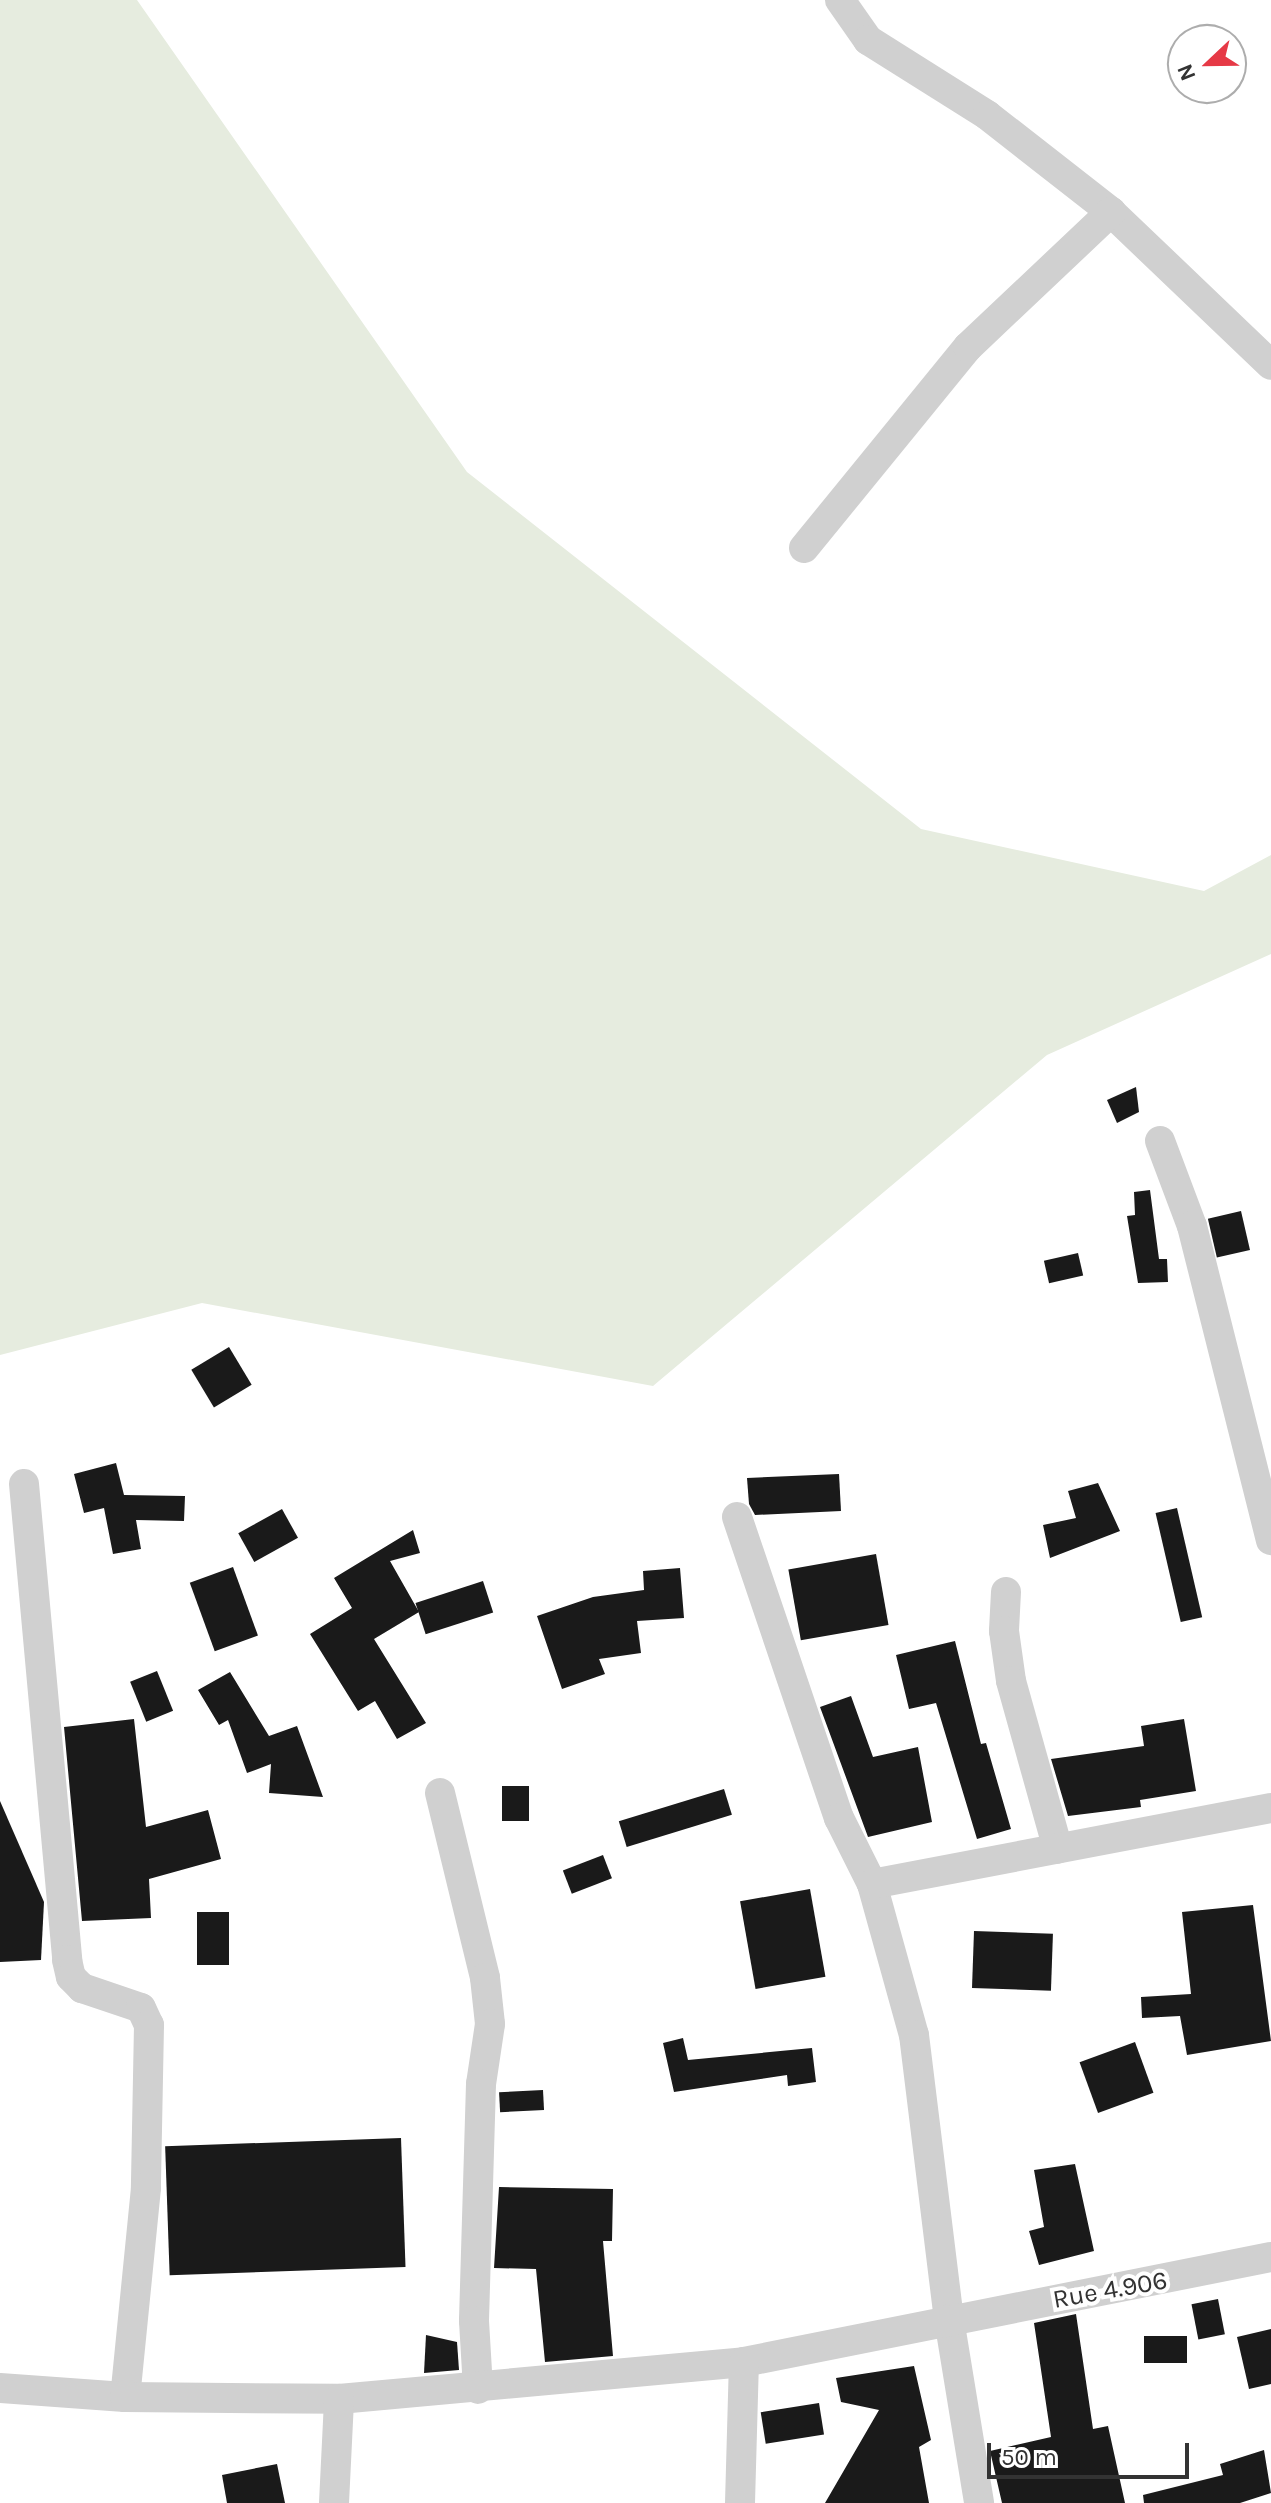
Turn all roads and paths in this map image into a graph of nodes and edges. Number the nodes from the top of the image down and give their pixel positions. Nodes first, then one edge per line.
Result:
1 (840, 0) edge
2 (1111, 212) junction
3 (1271, 365) edge
4 (804, 548) dead end
5 (1160, 1141) dead end
6 (24, 1484) dead end
7 (737, 1517) dead end
8 (1271, 1540) edge
9 (1006, 1592) dead end
10 (440, 1793) dead end
11 (1271, 1808) edge
12 (1058, 1849) junction
13 (872, 1884) junction
14 (1271, 2257) edge
15 (949, 2319) junction
16 (744, 2362) junction
17 (0, 2388) edge
18 (478, 2389) junction
19 (125, 2397) junction
20 (339, 2399) junction
21 (334, 2503) edge
22 (740, 2503) edge
23 (979, 2503) edge

1 - 2 street
2 - 3 street
2 - 4 street
5 - 8 street
6 - 19 street
7 - 13 street
9 - 12 street
10 - 18 street
11 - 12 street
12 - 13 street
13 - 15 street
14 - 15 street, Rue 4.906
15 - 16 street, Rue 4.906
15 - 23 street
16 - 18 street, Rue 4.906
16 - 22 street
17 - 19 street, Rue 4.906
18 - 20 street, Rue 4.906
19 - 20 street, Rue 4.906
20 - 21 street

